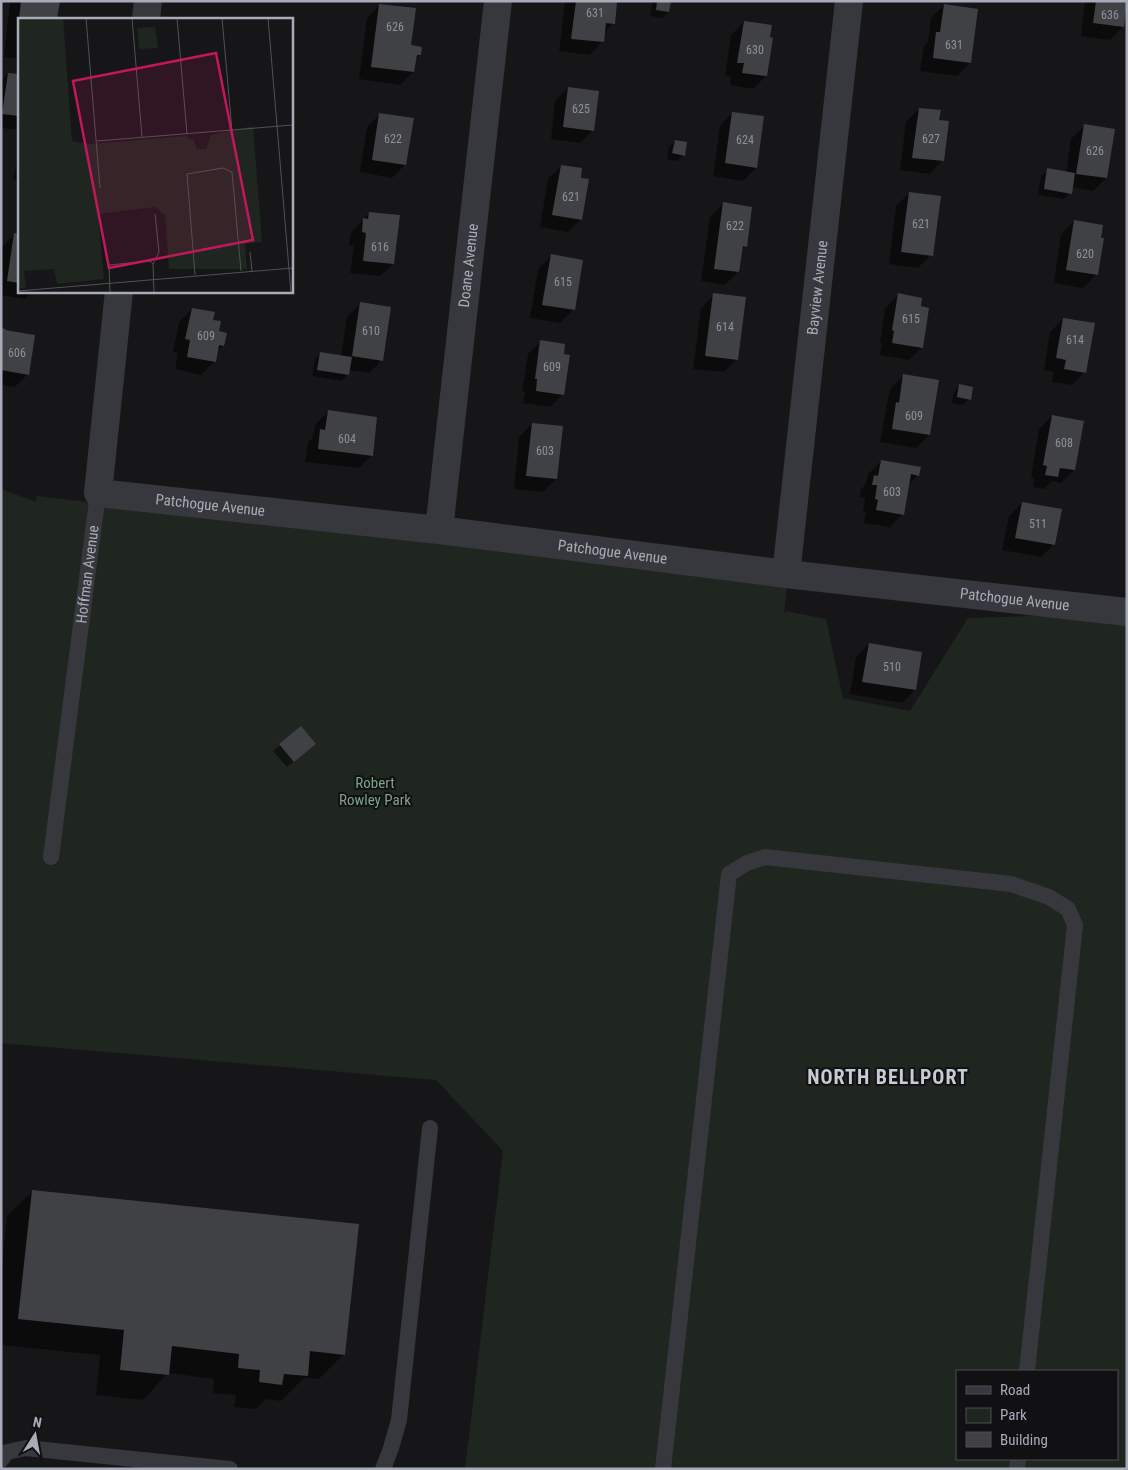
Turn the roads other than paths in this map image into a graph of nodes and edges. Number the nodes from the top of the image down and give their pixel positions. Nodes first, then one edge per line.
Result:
1 (148, 1) edge
2 (498, 1) edge
3 (850, 1) edge
4 (146, 18) edge
5 (119, 292) edge
6 (98, 493) junction
7 (439, 530) junction
8 (786, 574) junction
9 (1127, 612) edge
10 (51, 857) dead end
11 (430, 1128) dead end
12 (1027, 1370) edge
13 (1, 1460) edge
14 (230, 1469) edge
15 (383, 1469) edge
16 (663, 1469) edge

1 - 4 street
2 - 7 street, Doane Avenue
3 - 8 street, Bayview Avenue
5 - 6 street, Hoffman Avenue
6 - 7 street, Patchogue Avenue
6 - 10 lane, Hoffman Avenue
7 - 8 street, Patchogue Avenue
8 - 9 street, Patchogue Avenue
11 - 15 lane
12 - 16 lane
13 - 14 lane

